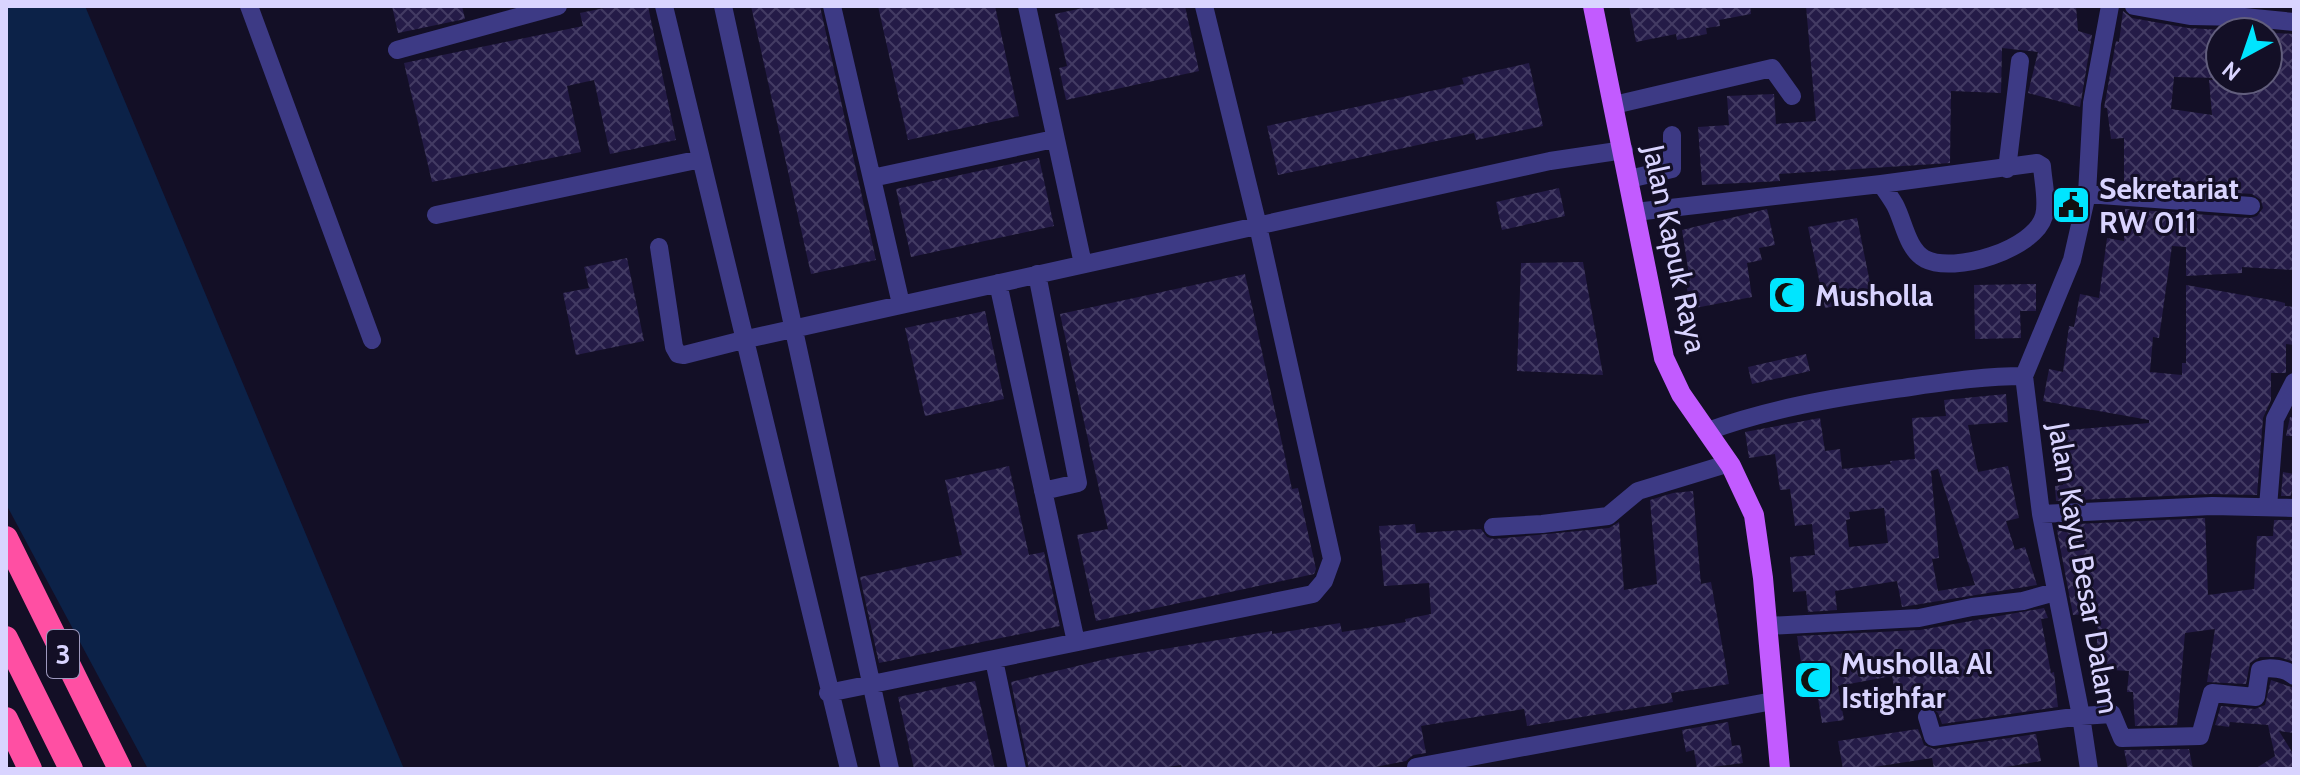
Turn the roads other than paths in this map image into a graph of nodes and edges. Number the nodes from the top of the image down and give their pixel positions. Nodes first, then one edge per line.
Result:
1 (249, 6) edge
2 (484, 6) edge
3 (558, 6) edge
4 (664, 6) edge
5 (723, 6) edge
6 (832, 6) edge
7 (1027, 6) edge
8 (1204, 6) edge
9 (1593, 6) edge
10 (2110, 6) edge
11 (2134, 6) edge
12 (2294, 22) edge
13 (488, 25) junction
14 (397, 50) dead end
15 (2020, 61) dead end
16 (1792, 96) dead end
17 (1614, 105) junction
18 (1672, 135) dead end
19 (1054, 139) junction
20 (1624, 150) junction
21 (701, 159) junction
22 (2007, 169) junction
23 (872, 178) junction
24 (1629, 179) junction
25 (1881, 184) junction
26 (2087, 194) junction
27 (2251, 206) dead end
28 (1635, 212) junction
29 (436, 215) dead end
30 (1258, 226) junction
31 (659, 247) dead end
32 (1083, 264) junction
33 (1037, 274) junction
34 (998, 283) junction
35 (901, 304) junction
36 (792, 328) junction
37 (747, 339) junction
38 (372, 340) dead end
39 (2024, 376) junction
40 (2294, 382) edge
41 (1708, 431) junction
42 (1730, 463) junction
43 (1043, 491) junction
44 (2268, 507) junction
45 (2294, 508) edge
46 (2041, 514) junction
47 (1493, 527) dead end
48 (6, 538) edge
49 (2055, 592) junction
50 (1767, 626) junction
51 (6, 638) edge
52 (1076, 642) junction
53 (994, 660) junction
54 (2294, 676) edge
55 (869, 683) junction
56 (828, 693) junction
57 (1773, 701) junction
58 (2081, 716) junction
59 (1927, 717) dead end
60 (6, 719) edge
61 (1416, 767) dead end
62 (30, 769) edge
63 (71, 769) edge
64 (120, 769) edge
65 (849, 769) edge
66 (890, 769) edge
67 (1017, 769) edge
68 (1780, 769) edge
69 (2089, 769) edge

1 - 38 street
2 - 13 street
3 - 13 street
4 - 21 street
5 - 36 street
6 - 23 street
7 - 19 street
8 - 30 street
9 - 17 main road, Jalan Kapuk Raya
10 - 26 street, Jalan Kayu Besar Dalam
11 - 12 street
13 - 14 street
15 - 22 street
16 - 17 street
17 - 20 main road, Jalan Kapuk Raya
18 - 24 street
19 - 23 street
19 - 32 street
20 - 24 main road, Jalan Kapuk Raya
20 - 30 street
21 - 29 street
21 - 37 street
22 - 25 street
22 - 25 street
23 - 35 street
24 - 28 main road, Jalan Kapuk Raya
25 - 28 street
26 - 27 street
26 - 39 street, Jalan Kayu Besar Dalam
28 - 41 main road, Jalan Kapuk Raya
30 - 32 street
30 - 52 street
31 - 37 street
32 - 33 street
33 - 34 street
33 - 43 street
34 - 35 street
34 - 43 street
35 - 36 street
36 - 37 street
36 - 55 street
37 - 56 street
39 - 41 street
39 - 46 street, Jalan Kayu Besar Dalam
40 - 44 street
41 - 42 main road, Jalan Kapuk Raya
42 - 47 street
42 - 50 main road, Jalan Kapuk Raya
43 - 52 street
44 - 45 street
44 - 46 street
46 - 49 street, Jalan Kayu Besar Dalam
48 - 64 highway, 3
49 - 50 street
49 - 58 street, Jalan Kayu Besar Dalam
50 - 57 main road, Jalan Kapuk Raya
51 - 63 highway, 3
52 - 53 street
53 - 55 street
53 - 67 street
54 - 58 street
55 - 56 street
55 - 66 street
56 - 65 street
57 - 61 street
57 - 68 main road, Jalan Kapuk Raya
58 - 59 street
58 - 69 street, Jalan Kayu Besar Dalam
60 - 62 highway

